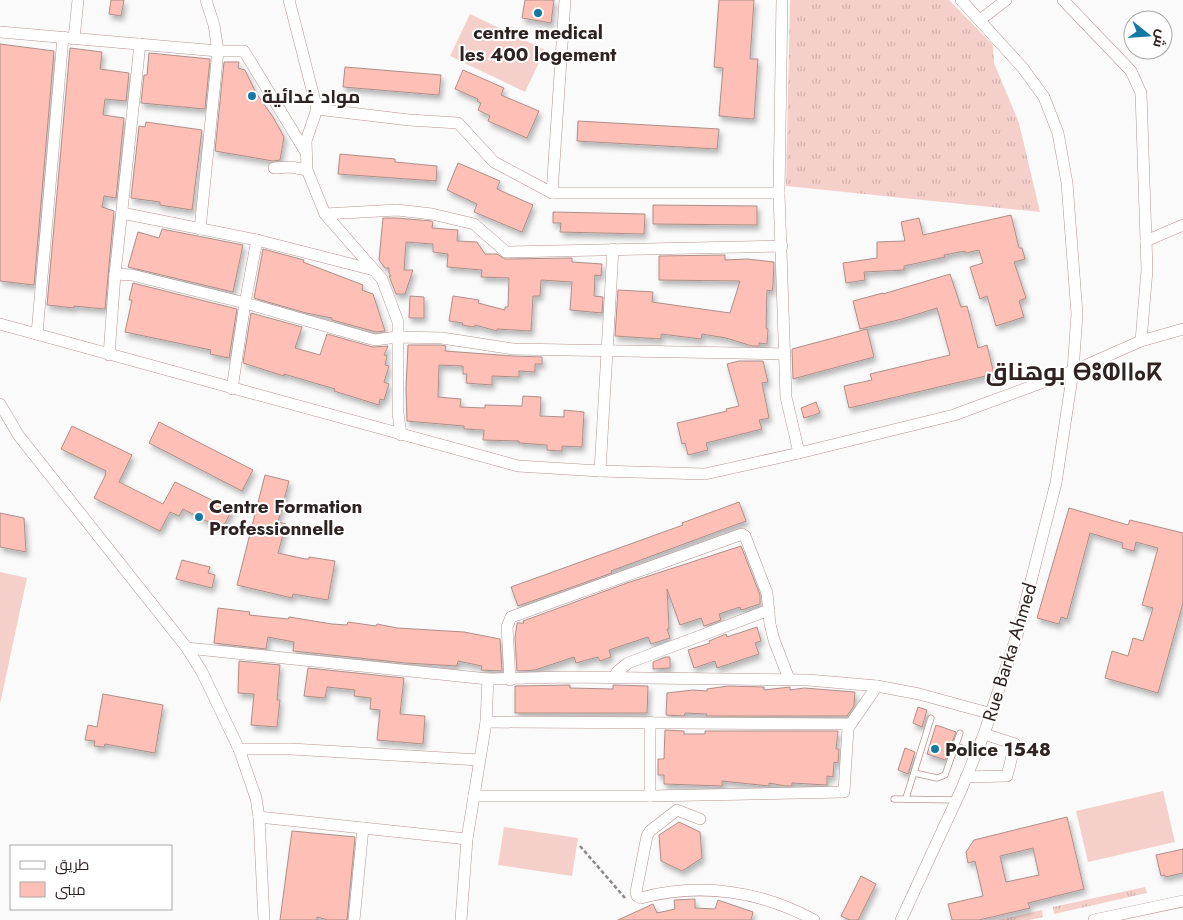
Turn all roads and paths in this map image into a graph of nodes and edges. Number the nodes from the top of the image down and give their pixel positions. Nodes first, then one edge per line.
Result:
1 (78, 0) edge
2 (206, 0) edge
3 (290, 0) edge
4 (565, 0) edge
5 (782, 0) edge
6 (961, 0) edge
7 (1006, 0) edge
8 (1063, 0) edge
9 (980, 20) junction
10 (0, 32) edge
11 (68, 38) junction
12 (140, 44) junction
13 (218, 51) junction
14 (317, 109) junction
15 (306, 153) junction
16 (274, 168) dead end
17 (307, 170) junction
18 (552, 192) junction
19 (779, 193) junction
20 (122, 214) junction
21 (325, 214) junction
22 (1183, 225) edge
23 (200, 229) junction
24 (257, 240) junction
25 (1146, 241) junction
26 (782, 246) junction
27 (613, 249) junction
28 (374, 270) junction
29 (115, 274) junction
30 (245, 303) junction
31 (0, 324) edge
32 (1183, 329) edge
33 (37, 334) junction
34 (397, 336) junction
35 (1141, 341) junction
36 (608, 350) junction
37 (785, 354) junction
38 (110, 355) junction
39 (1073, 371) junction
40 (232, 389) junction
41 (0, 404) edge
42 (401, 434) junction
43 (799, 453) junction
44 (600, 471) junction
45 (769, 610) junction
46 (187, 648) junction
47 (614, 677) junction
48 (488, 679) junction
49 (789, 679) junction
50 (510, 680) junction
51 (877, 686) junction
52 (992, 714) junction
53 (931, 718) dead end
54 (486, 722) junction
55 (650, 722) junction
56 (851, 724) junction
57 (960, 733) dead end
58 (984, 734) junction
59 (956, 746) junction
60 (239, 748) junction
61 (976, 752) junction
62 (479, 760) junction
63 (914, 773) junction
64 (966, 777) junction
65 (474, 796) junction
66 (650, 796) junction
67 (894, 798) dead end
68 (906, 798) junction
69 (956, 800) junction
70 (259, 817) junction
71 (700, 819) dead end
72 (363, 828) junction
73 (467, 839) junction
74 (580, 846) dead end
75 (637, 896) junction
76 (1183, 901) edge
77 (1141, 915) edge
78 (264, 920) edge
79 (354, 920) edge
80 (460, 920) edge
81 (814, 920) edge
82 (901, 920) edge
83 (1094, 920) edge

1 - 11 street
2 - 13 street
3 - 14 street
4 - 18 street
5 - 19 street
6 - 9 street, Rue Barka Ahmed
7 - 9 street
8 - 25 street
9 - 39 street, Rue Barka Ahmed
10 - 11 street
11 - 12 street
11 - 33 street
12 - 13 street
12 - 20 street
13 - 15 street
13 - 23 street
14 - 15 street
14 - 18 street
15 - 17 street
16 - 17 street
17 - 21 street
18 - 19 street
19 - 26 street
20 - 23 street
20 - 29 street
21 - 27 street
21 - 28 street
22 - 25 street
23 - 24 street
24 - 28 street
24 - 30 street
25 - 35 street
26 - 27 street
26 - 37 street
27 - 36 street
28 - 34 street
29 - 30 street
29 - 38 street
30 - 34 street
30 - 40 street
31 - 33 street
32 - 35 street
33 - 38 street
34 - 36 street
34 - 42 street
35 - 39 street
36 - 37 street
36 - 44 street
37 - 43 street
38 - 40 street
39 - 43 street
39 - 52 street, Rue Barka Ahmed
40 - 42 street
41 - 46 street
42 - 44 street
43 - 44 street
45 - 47 street
45 - 49 street
45 - 50 street
46 - 48 street
46 - 60 street
47 - 49 street
47 - 50 street
48 - 50 street
48 - 54 street
49 - 51 street
51 - 52 street
51 - 56 street
52 - 58 street, Rue Barka Ahmed
53 - 63 lane
54 - 55 street
54 - 62 street
55 - 56 street
55 - 66 street
56 - 66 street
57 - 59 lane
58 - 61 street, Rue Barka Ahmed
58 - 64 street
59 - 61 lane
59 - 63 lane
60 - 62 street
60 - 70 street
61 - 64 street, Rue Barka Ahmed
62 - 65 street
63 - 68 lane
64 - 69 street, Rue Barka Ahmed
65 - 66 street
65 - 73 street
67 - 68 lane
68 - 69 lane
69 - 82 street, Rue Barka Ahmed
70 - 72 street
70 - 78 street
71 - 75 street
72 - 73 street
72 - 79 street
73 - 80 street
74 - 75 path
75 - 81 street
76 - 77 street
77 - 83 street

